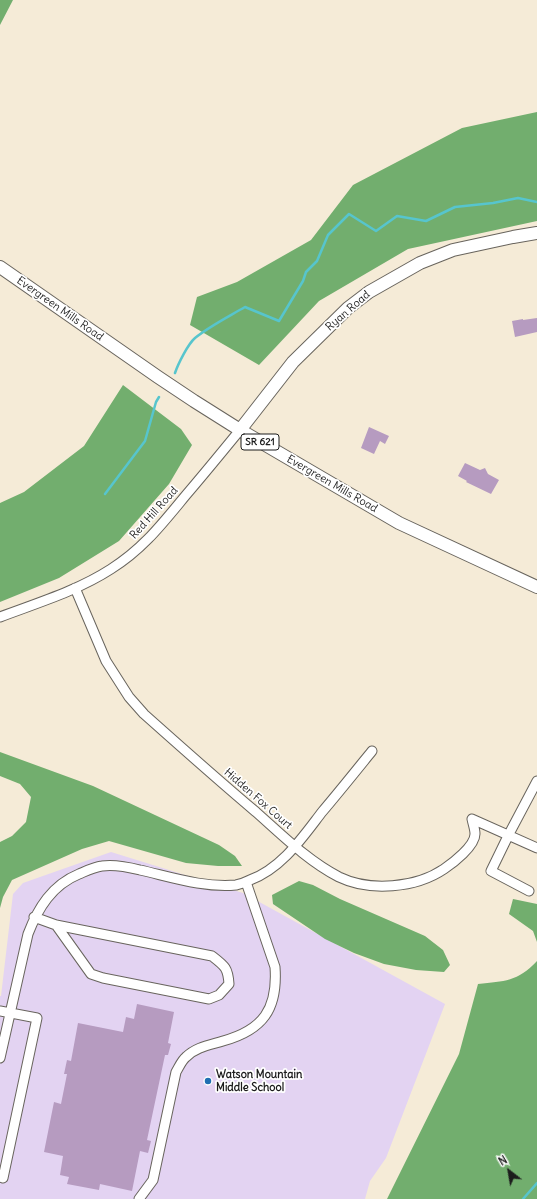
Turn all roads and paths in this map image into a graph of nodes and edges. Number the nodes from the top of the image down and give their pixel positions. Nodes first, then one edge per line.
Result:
1 (537, 233) edge
2 (0, 267) edge
3 (240, 430) junction
4 (537, 587) edge
5 (75, 588) junction
6 (0, 617) edge
7 (372, 751) dead end
8 (537, 781) edge
9 (509, 834) junction
10 (295, 847) junction
11 (537, 848) edge
12 (246, 882) junction
13 (529, 891) dead end
14 (34, 917) junction
15 (56, 926) junction
16 (0, 1011) edge
17 (10, 1014) junction
18 (0, 1058) edge
19 (0, 1177) edge
20 (139, 1199) edge

1 - 3 main road, Ryan Road
2 - 3 main road, Evergreen Mills Road / SR 621
3 - 4 main road, Evergreen Mills Road / SR 621
3 - 5 street, Red Hill Road
5 - 6 street, Red Hill Road
5 - 10 street, Hidden Fox Court
7 - 10 street
8 - 9 street
9 - 10 street, Hidden Fox Court
9 - 11 street
9 - 13 street
10 - 12 street
12 - 14 street
12 - 20 street
14 - 15 street
14 - 17 street
15 - 15 street
16 - 17 street
17 - 18 street
17 - 19 street

